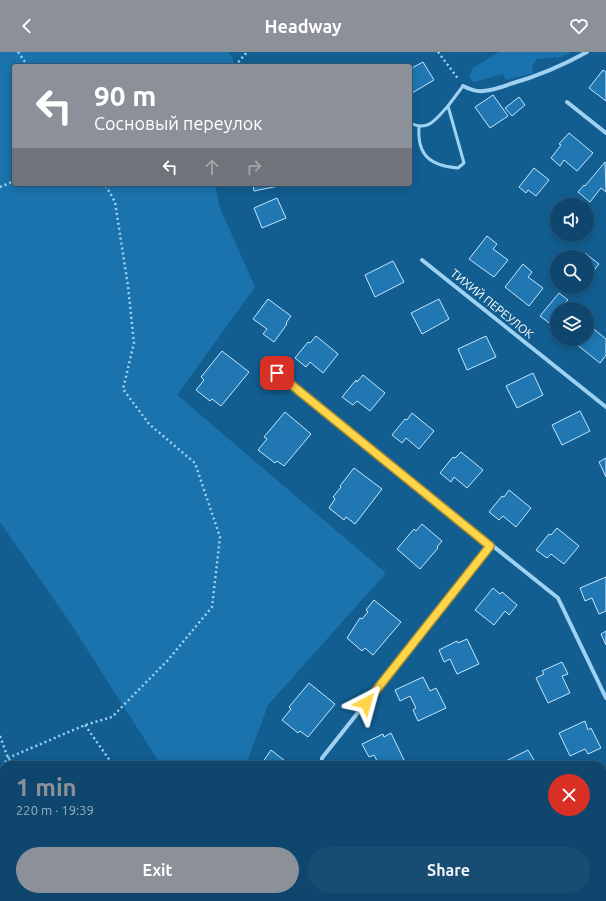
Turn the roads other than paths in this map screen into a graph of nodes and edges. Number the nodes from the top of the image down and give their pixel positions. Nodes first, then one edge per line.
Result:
1 (587, 52) edge
2 (463, 86) joint
3 (568, 102) dead end
4 (448, 106) junction
5 (412, 124) edge
6 (419, 127) junction
7 (606, 132) edge
8 (422, 260) dead end
9 (277, 373) dead end
10 (606, 407) edge
11 (490, 546) junction
12 (606, 698) edge
13 (322, 761) edge

1 - 2 street
2 - 4 lane
3 - 7 street
4 - 6 lane
4 - 6 lane
5 - 6 lane
8 - 10 street, ТИХИЙ ПЕРЕУЛОК
9 - 11 street
11 - 12 street
11 - 13 street

